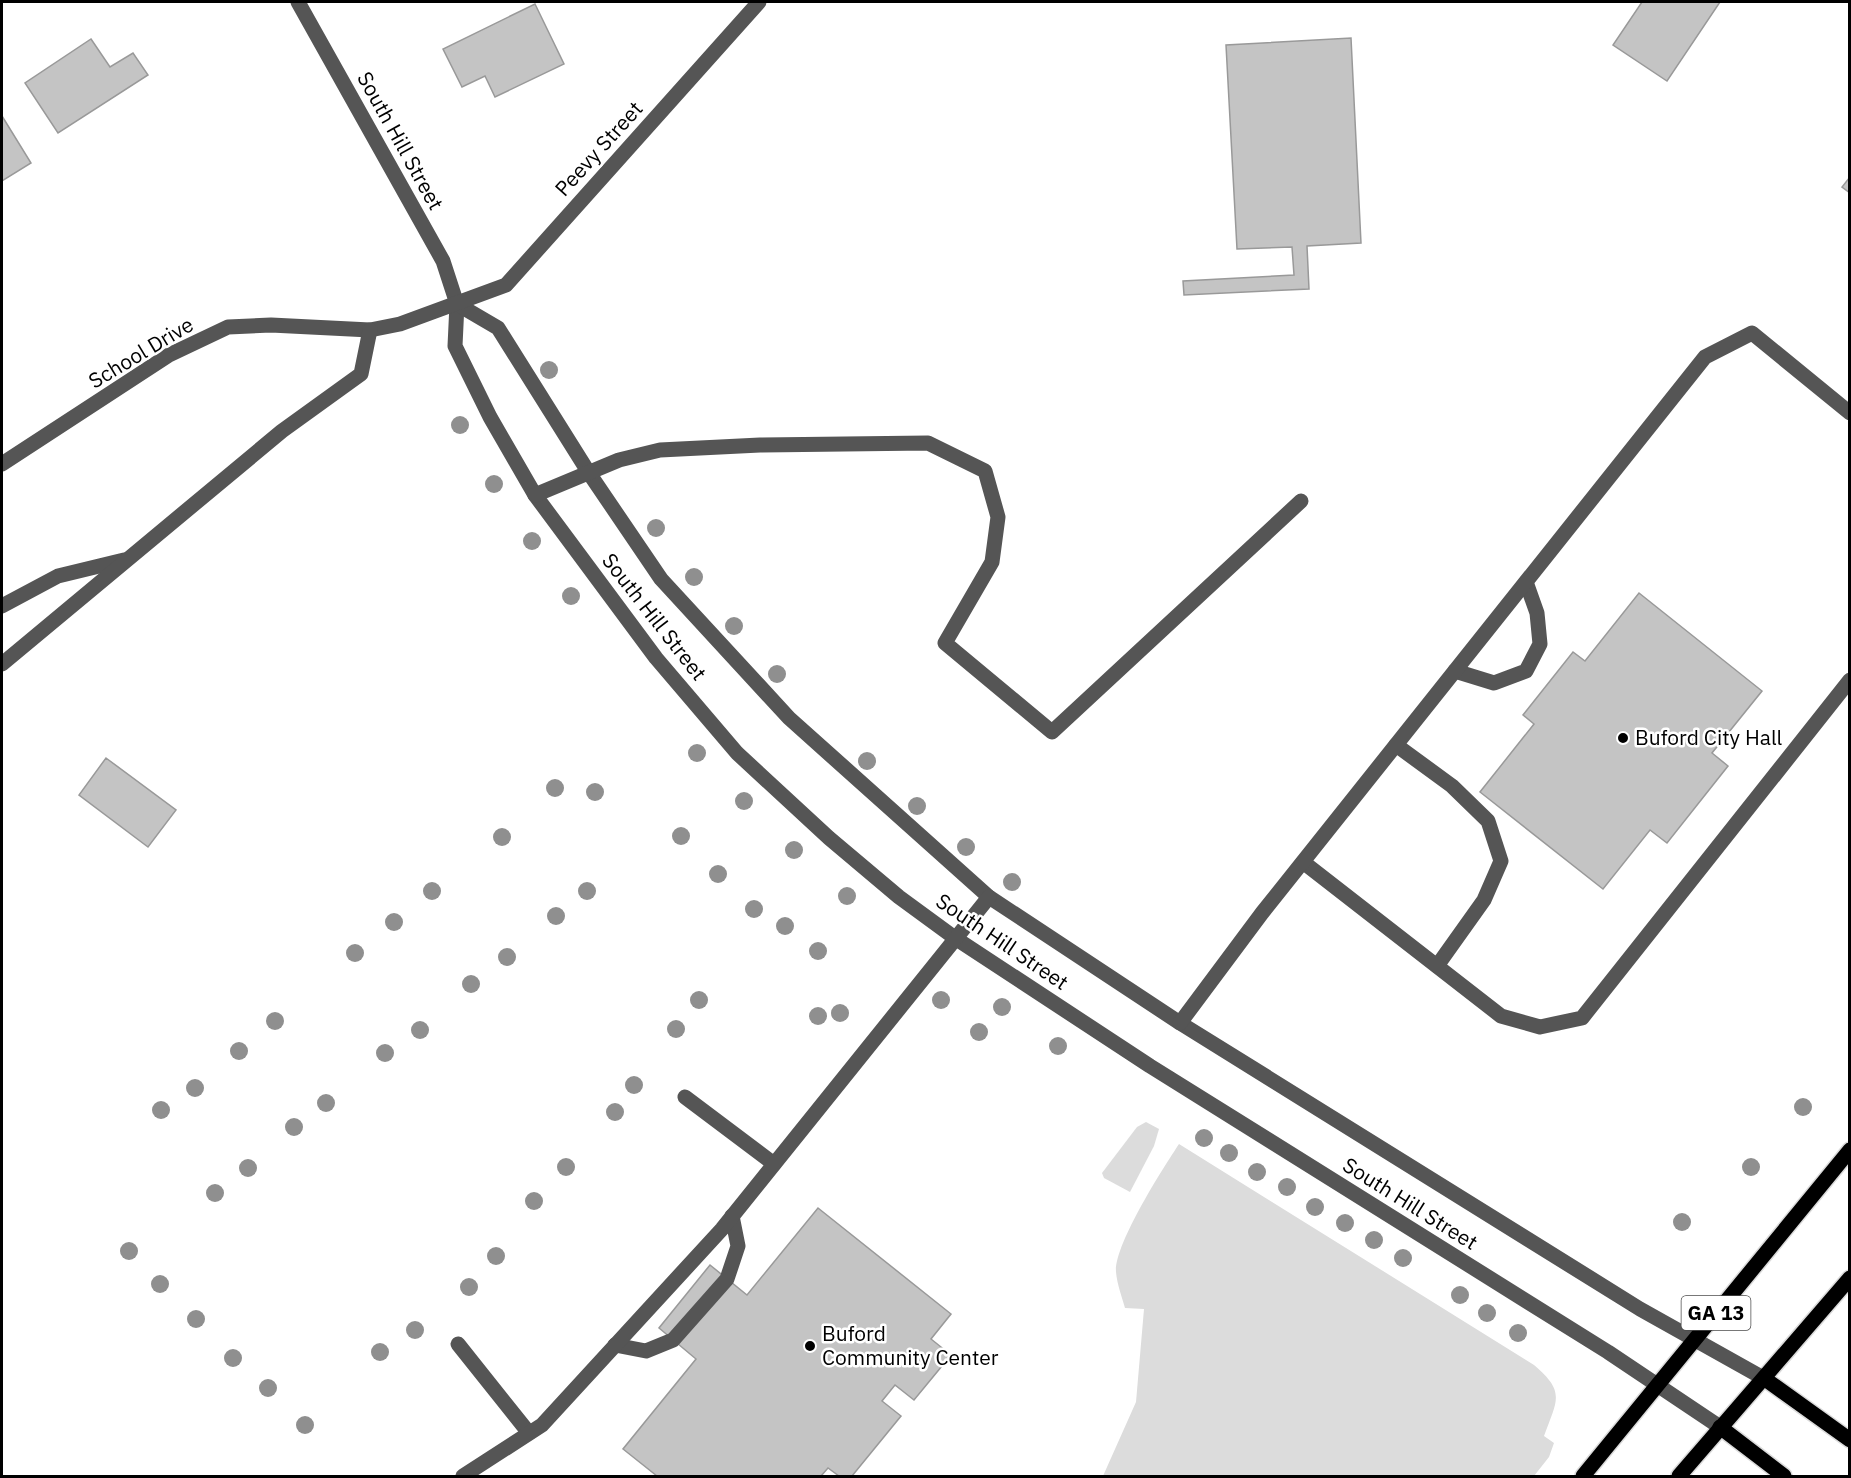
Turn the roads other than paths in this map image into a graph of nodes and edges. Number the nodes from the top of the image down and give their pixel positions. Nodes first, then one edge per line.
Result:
1 (298, 2) edge
2 (759, 2) edge
3 (457, 304) junction
4 (370, 330) junction
5 (1850, 413) edge
6 (2, 464) edge
7 (589, 472) junction
8 (535, 495) junction
9 (1301, 501) dead end
10 (127, 559) junction
11 (1526, 582) junction
12 (2, 606) edge
13 (2, 664) edge
14 (1455, 670) junction
15 (1850, 680) edge
16 (1396, 745) junction
17 (1303, 862) junction
18 (988, 897) junction
19 (955, 938) junction
20 (1437, 966) junction
21 (1180, 1023) junction
22 (685, 1097) dead end
23 (1850, 1149) edge
24 (774, 1164) junction
25 (732, 1216) junction
26 (1850, 1278) edge
27 (1694, 1339) junction
28 (458, 1344) dead end
29 (615, 1345) junction
30 (1765, 1379) junction
31 (1656, 1386) junction
32 (1720, 1426) junction
33 (529, 1433) junction
34 (1850, 1440) edge
35 (463, 1476) edge
36 (1583, 1476) edge
37 (1679, 1476) edge
38 (1784, 1476) edge

1 - 3 street, South Hill Street
2 - 3 street, Peevy Street
3 - 4 street, School Drive
3 - 7 street, South Hill Street
3 - 8 street, South Hill Street
4 - 6 street, School Drive
4 - 10 street
5 - 11 street
7 - 8 street
7 - 9 street
7 - 18 street, South Hill Street
8 - 19 street, South Hill Street
10 - 12 street
10 - 13 street
11 - 14 street
11 - 14 street
14 - 16 street
15 - 20 street
16 - 17 street
16 - 20 street
17 - 20 street
17 - 21 street
18 - 19 street
18 - 21 street, South Hill Street
19 - 24 street
19 - 31 street, South Hill Street
21 - 27 street, South Hill Street
22 - 24 street
23 - 27 main road, GA 13
24 - 25 street
25 - 29 street
25 - 29 street
26 - 30 main road
27 - 30 street, South Hill Street
27 - 31 main road, GA 13
28 - 33 street
29 - 33 street
30 - 32 main road
30 - 34 main road
31 - 32 street, South Hill Street
31 - 36 main road, GA 13
32 - 37 main road
32 - 38 main road
33 - 35 street

